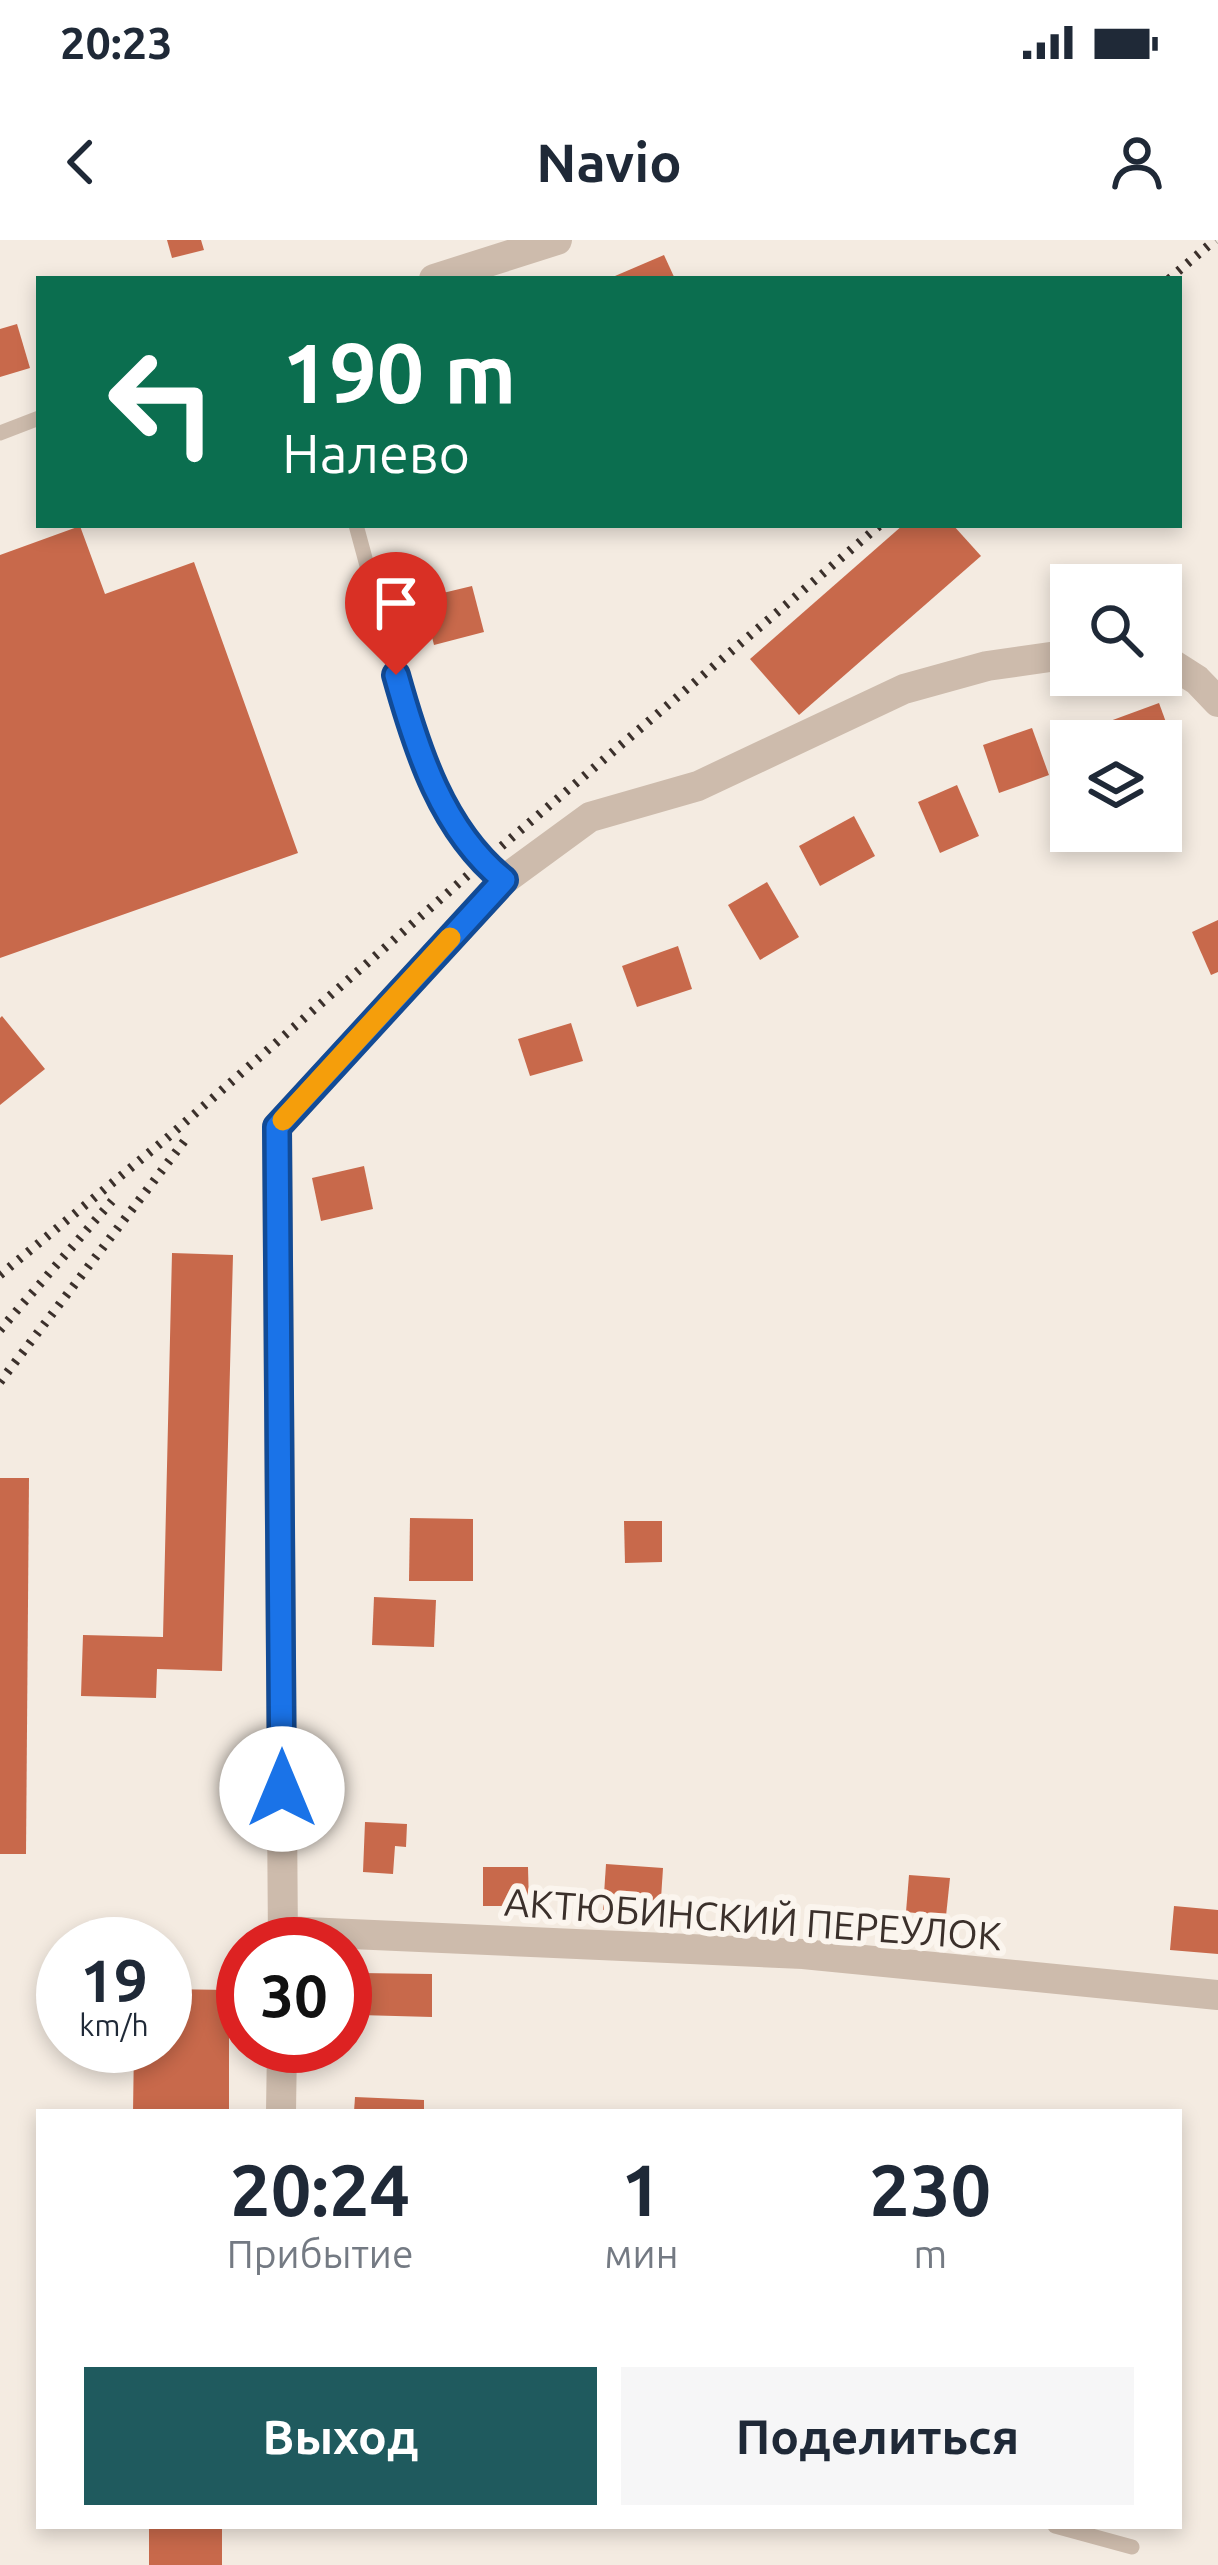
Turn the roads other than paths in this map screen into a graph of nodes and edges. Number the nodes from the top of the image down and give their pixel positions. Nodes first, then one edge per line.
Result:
1 (557, 240) edge
2 (443, 276) edge
3 (36, 419) edge
4 (0, 433) edge
5 (357, 528) edge
6 (1050, 657) edge
7 (1182, 670) edge
8 (1218, 702) edge
9 (504, 880) junction
10 (283, 1917) edge
11 (372, 1941) edge
12 (1218, 1995) edge
13 (282, 2073) edge
14 (281, 2109) edge
15 (1066, 2529) edge
16 (1132, 2547) dead end

1 - 2 street
3 - 4 lane
5 - 9 lane
6 - 9 street
7 - 8 street
9 - 10 street
11 - 12 street, АКТЮБИНСКИЙ ПЕРЕУЛОК
13 - 14 street
15 - 16 lane

